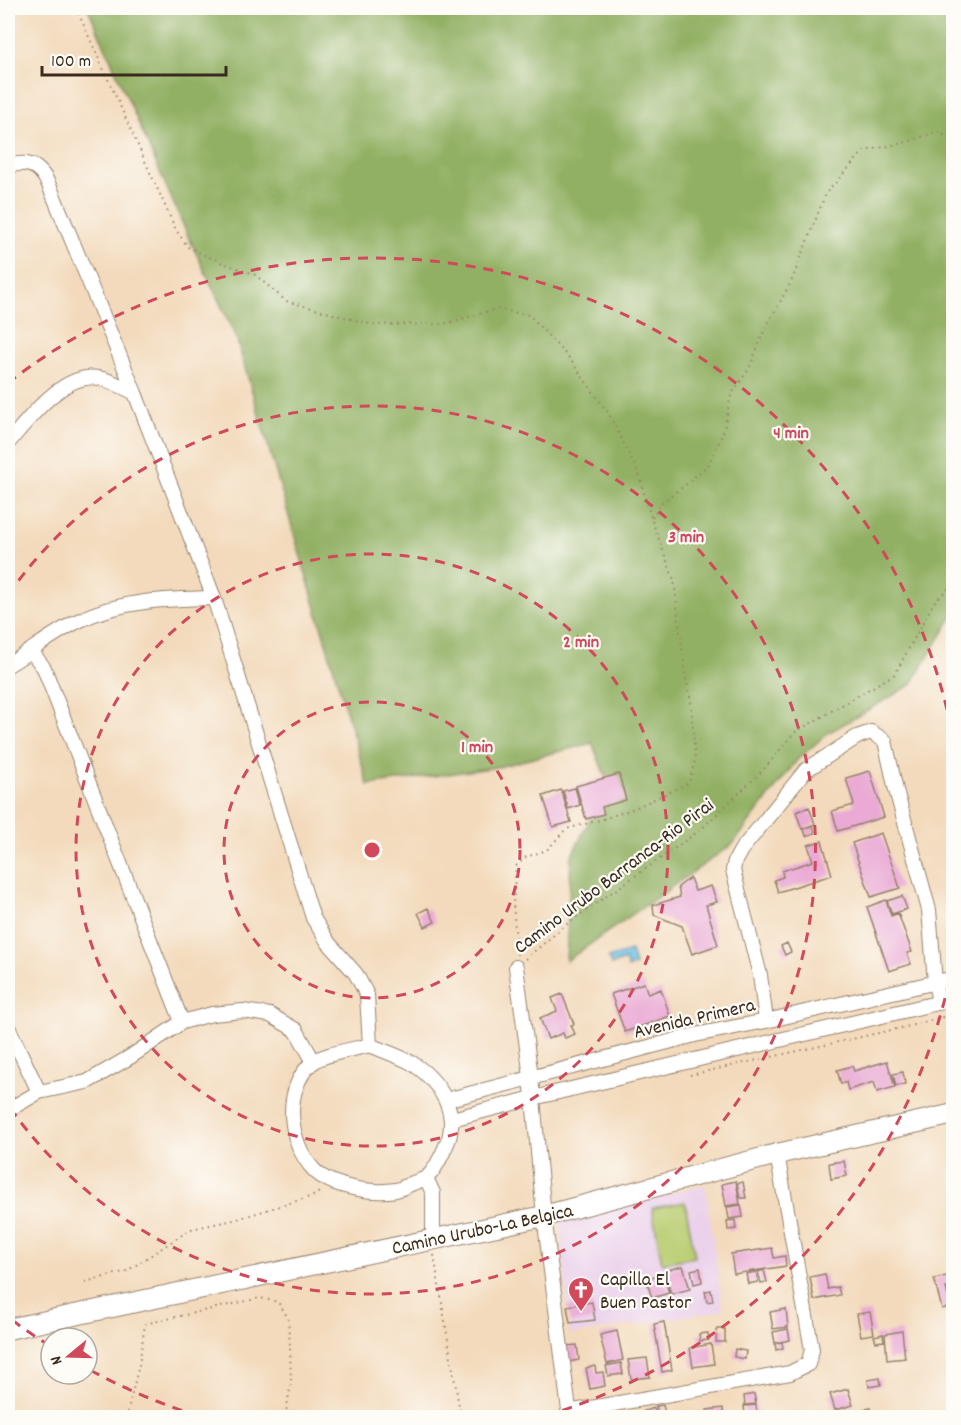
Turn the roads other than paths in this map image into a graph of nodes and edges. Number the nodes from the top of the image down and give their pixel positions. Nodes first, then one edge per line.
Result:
1 (8, 166) edge
2 (135, 393) junction
3 (8, 443) edge
4 (214, 598) junction
5 (31, 651) junction
6 (8, 665) edge
7 (516, 967) road end
8 (954, 978) edge
9 (935, 982) junction
10 (954, 999) edge
11 (939, 1003) junction
12 (766, 1021) junction
13 (182, 1022) junction
14 (8, 1027) edge
15 (370, 1045) junction
16 (314, 1062) junction
17 (531, 1077) junction
18 (39, 1092) junction
19 (533, 1098) junction
20 (446, 1100) junction
21 (8, 1110) edge
22 (954, 1114) edge
23 (452, 1119) junction
24 (777, 1154) junction
25 (426, 1178) junction
26 (544, 1216) junction
27 (433, 1248) junction
28 (8, 1329) edge
29 (569, 1415) edge

1 - 2 street
2 - 3 street
2 - 4 street
4 - 5 street
4 - 15 street
5 - 6 street
5 - 13 street
7 - 17 street
8 - 9 street, Avenida Primera
9 - 11 street
9 - 12 street, Avenida Primera
9 - 12 street
10 - 11 street
11 - 19 street
12 - 17 street, Avenida Primera
13 - 16 street
13 - 18 street
14 - 18 street
15 - 16 street
15 - 20 street
16 - 25 street
17 - 19 street
17 - 20 street, Avenida Primera
18 - 21 street
19 - 23 street
19 - 26 street
20 - 23 street
22 - 24 main road, Camino Urubo-La Belgica
23 - 25 street
24 - 26 main road, Camino Urubo-La Belgica
24 - 29 street
25 - 27 street
26 - 27 main road, Camino Urubo-La Belgica
26 - 29 street
27 - 28 main road, Camino Urubo-La Belgica

